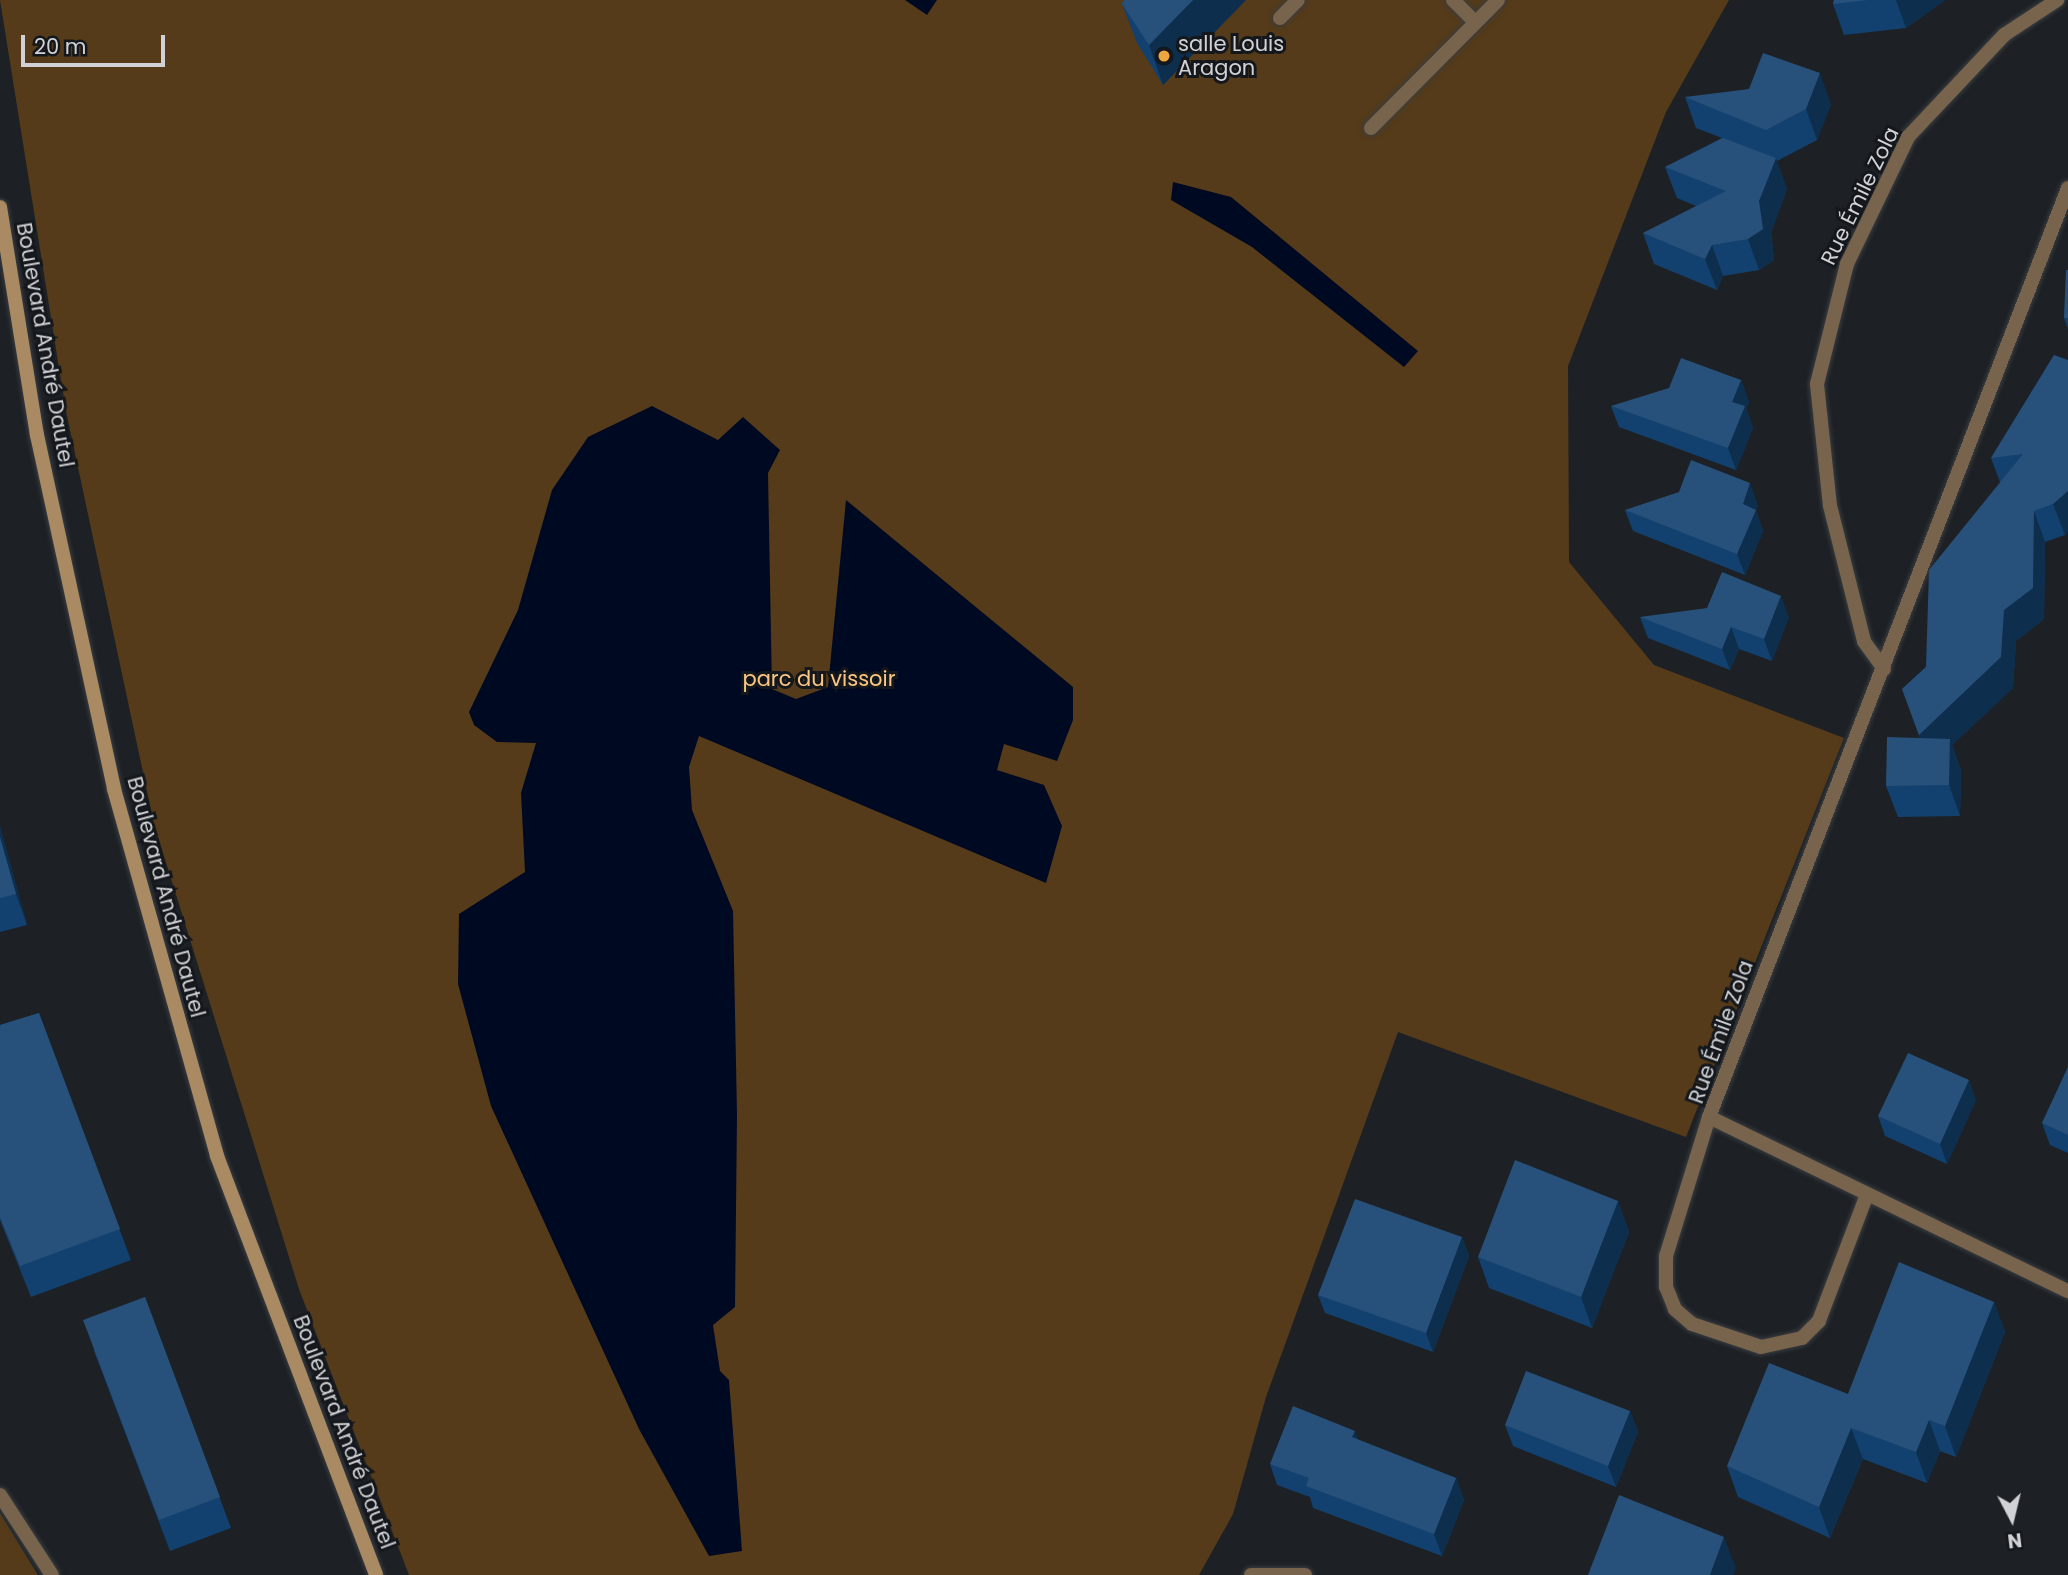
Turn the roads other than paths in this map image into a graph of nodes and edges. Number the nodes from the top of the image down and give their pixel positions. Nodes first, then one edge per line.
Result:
1 (1298, 0) edge
2 (1453, 0) edge
3 (1498, 0) edge
4 (2057, 0) edge
5 (1280, 18) dead end
6 (1475, 22) junction
7 (1371, 128) dead end
8 (2068, 188) edge
9 (0, 207) edge
10 (1884, 669) junction
11 (1709, 1117) junction
12 (1866, 1197) junction
13 (2068, 1291) edge
14 (0, 1495) edge
15 (52, 1575) edge
16 (376, 1575) edge
17 (1251, 1575) edge
18 (1305, 1575) edge

1 - 5 street
2 - 6 street
3 - 6 street
4 - 10 street, Rue Émile Zola
6 - 7 street
8 - 10 street, Rue Émile Zola
9 - 16 main road, Boulevard André Dautel
10 - 11 street, Rue Émile Zola
11 - 12 street, Rue Émile Zola
11 - 12 street
12 - 13 street, Rue Émile Zola
14 - 15 street
17 - 18 street

